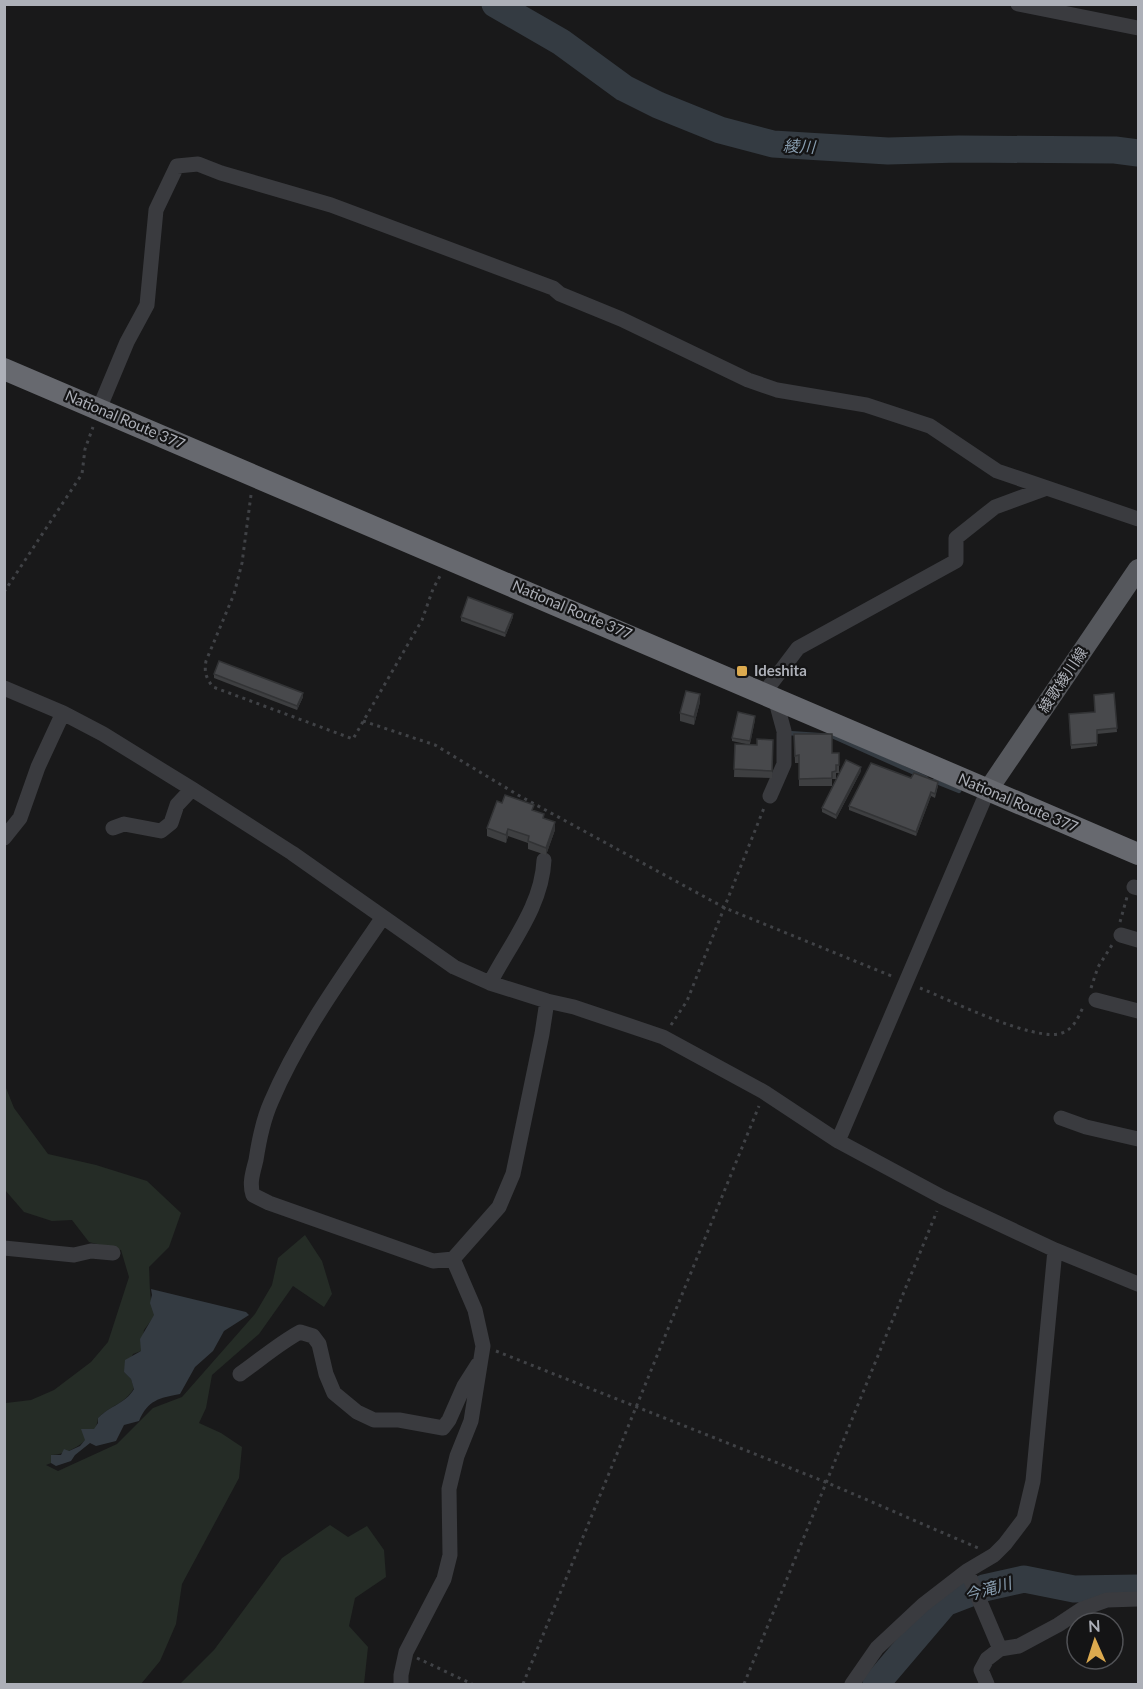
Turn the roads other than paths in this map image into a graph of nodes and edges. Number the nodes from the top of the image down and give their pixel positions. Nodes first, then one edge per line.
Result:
1 (1018, 4) edge
2 (1138, 28) edge
3 (4, 369) edge
4 (99, 409) junction
5 (1047, 488) junction
6 (1138, 519) edge
7 (1138, 570) edge
8 (4, 688) edge
9 (770, 696) junction
10 (63, 713) junction
11 (192, 789) junction
12 (988, 790) junction
13 (770, 796) road end
14 (113, 828) dead end
15 (4, 838) edge
16 (1138, 854) edge
17 (544, 860) dead end
18 (383, 917) junction
19 (1118, 934) road end
20 (1138, 940) edge
21 (490, 983) junction
22 (1096, 1000) dead end
23 (547, 1001) junction
24 (1138, 1011) edge
25 (1061, 1118) dead end
26 (1138, 1139) edge
27 (838, 1141) junction
28 (4, 1248) edge
29 (1056, 1251) junction
30 (113, 1253) dead end
31 (453, 1259) junction
32 (1138, 1282) edge
33 (482, 1352) junction
34 (240, 1374) dead end
35 (969, 1575) junction
36 (1138, 1599) edge
37 (1000, 1649) junction
38 (401, 1684) edge
39 (852, 1684) edge
40 (987, 1684) edge

1 - 2 street
3 - 4 highway, National Route 377
4 - 5 street
4 - 9 highway, National Route 377
5 - 6 street
5 - 9 street
7 - 12 main road, 綾歌綾川線
8 - 10 street
9 - 12 highway, National Route 377
9 - 13 street
10 - 11 street
10 - 15 street
11 - 14 street
11 - 18 street
12 - 16 highway, National Route 377
12 - 27 street
17 - 21 street
18 - 21 street
18 - 31 street
19 - 20 street
21 - 23 street
22 - 24 street
23 - 27 street
23 - 31 street
25 - 26 street
27 - 29 street
28 - 30 street
29 - 32 street
29 - 35 street
31 - 33 street
33 - 34 street
33 - 38 street
35 - 37 street
35 - 39 street
36 - 37 street
37 - 40 street

